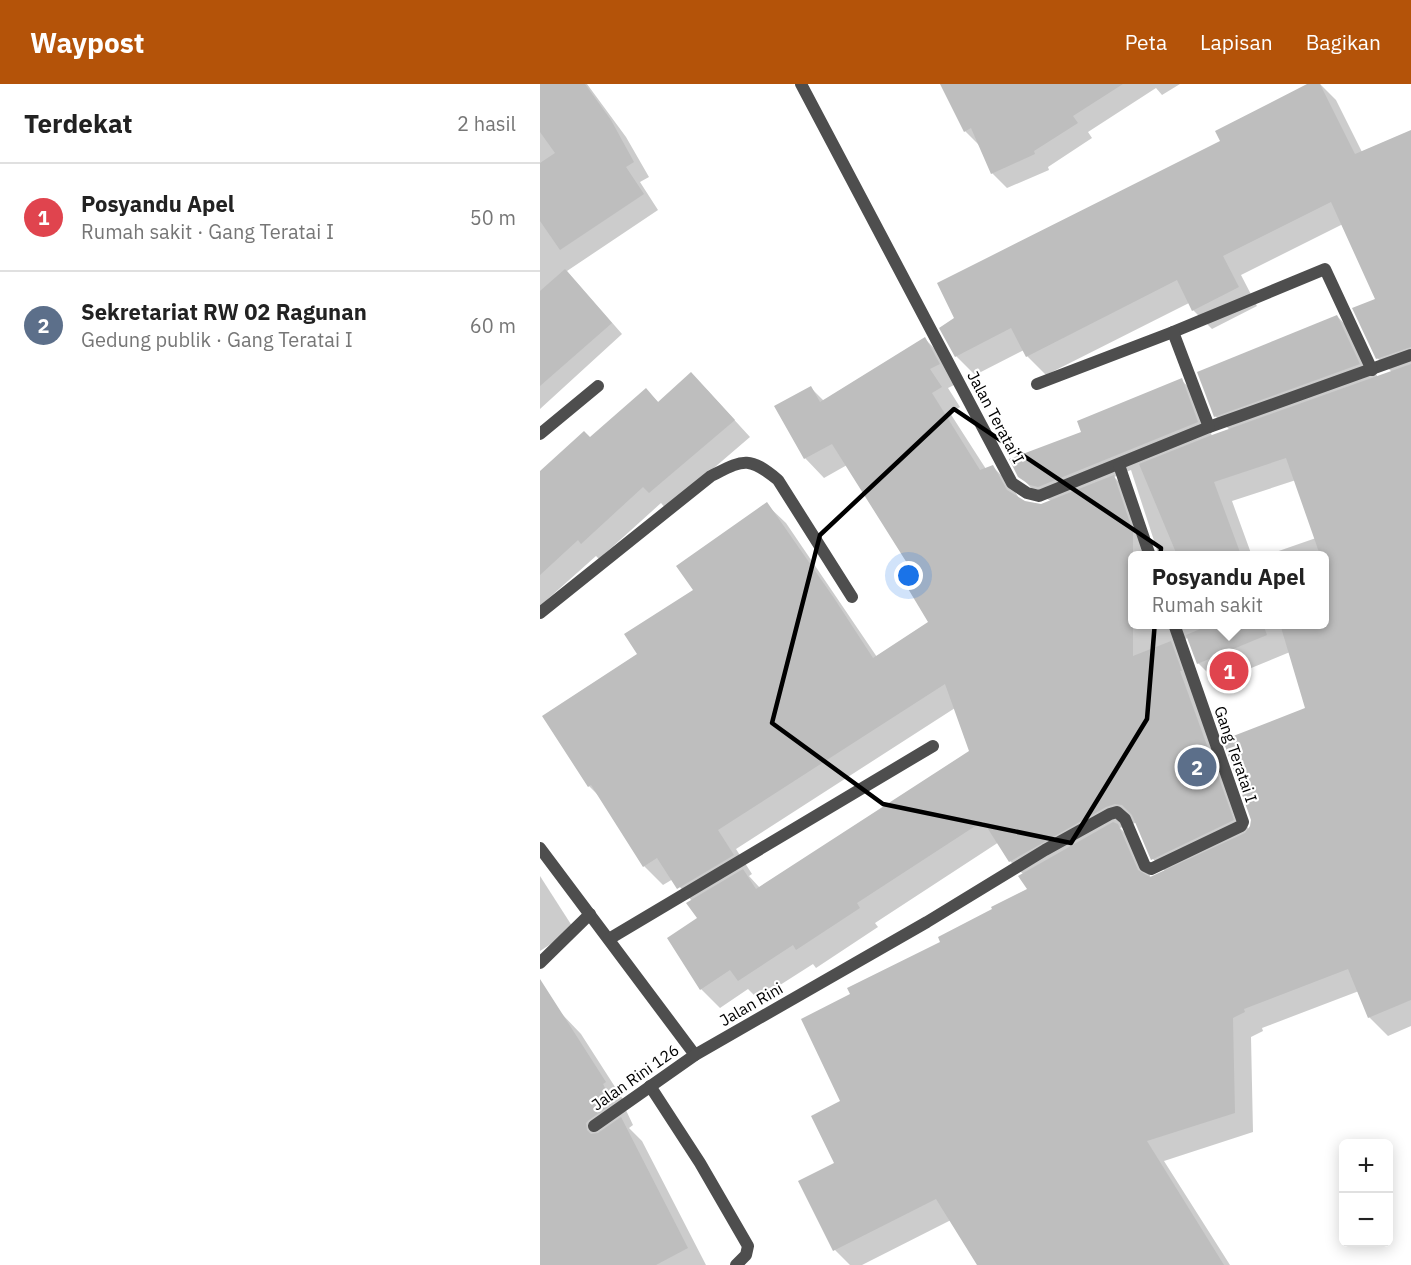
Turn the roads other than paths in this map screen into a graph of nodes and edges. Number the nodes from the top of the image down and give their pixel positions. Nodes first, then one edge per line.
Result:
1 (801, 84) edge
2 (1173, 332) junction
3 (1411, 355) edge
4 (1372, 370) junction
5 (1037, 384) dead end
6 (598, 386) dead end
7 (1209, 427) junction
8 (540, 434) edge
9 (1119, 465) junction
10 (1149, 551) edge
11 (852, 597) dead end
12 (540, 614) edge
13 (1176, 629) edge
14 (933, 746) dead end
15 (540, 848) edge
16 (1044, 850) joint
17 (590, 914) junction
18 (609, 939) junction
19 (540, 963) edge
20 (695, 1054) junction
21 (650, 1086) junction
22 (594, 1126) dead end
23 (736, 1265) edge

1 - 9 street, Jalan Teratai I
2 - 4 street
2 - 5 street
2 - 7 street
3 - 4 street, Jalan Teratai I
4 - 7 street, Jalan Teratai I
6 - 8 street
7 - 9 street, Jalan Teratai I
9 - 10 street
11 - 12 street
13 - 16 street, Gang Teratai I
14 - 18 street
15 - 17 street
16 - 20 street, Jalan Rini
17 - 18 street
17 - 19 street
18 - 20 street
20 - 21 street, Jalan Rini 126
21 - 22 street, Jalan Rini 126
21 - 23 street

